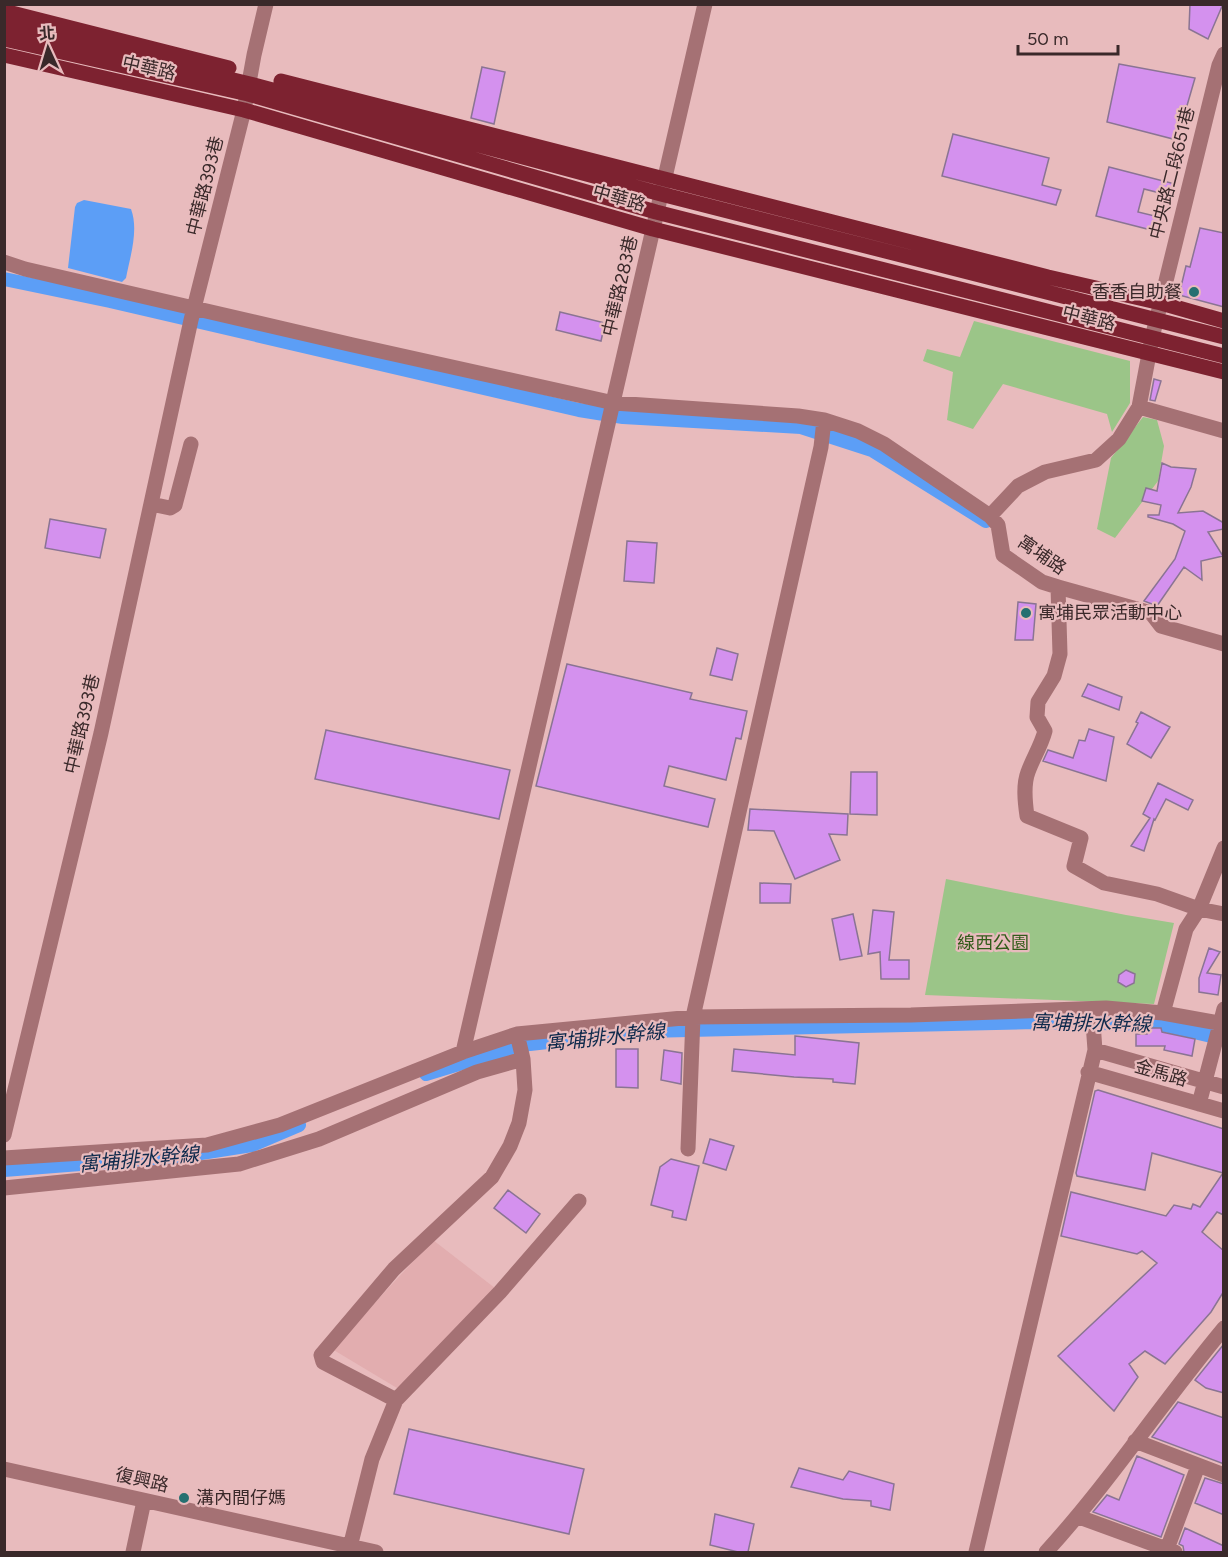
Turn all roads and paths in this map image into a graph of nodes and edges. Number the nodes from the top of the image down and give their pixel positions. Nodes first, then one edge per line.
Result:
1 (266, 4) edge
2 (705, 4) edge
3 (4, 11) edge
4 (4, 25) edge
5 (4, 39) edge
6 (1224, 54) edge
7 (4, 55) edge
8 (250, 84) junction
9 (244, 110) junction
10 (663, 178) junction
11 (661, 194) junction
12 (656, 213) junction
13 (653, 229) junction
14 (4, 262) edge
15 (1161, 303) junction
16 (193, 314) junction
17 (1156, 320) junction
18 (1224, 321) edge
19 (1224, 337) edge
20 (1150, 345) junction
21 (1224, 356) edge
22 (1224, 372) edge
23 (614, 403) junction
24 (1139, 407) junction
25 (824, 420) junction
26 (1224, 431) edge
27 (191, 444) dead end
28 (151, 504) junction
29 (990, 516) junction
30 (1058, 586) junction
31 (1224, 644) edge
32 (1224, 848) edge
33 (1199, 909) junction
34 (1224, 914) edge
35 (1092, 1009) junction
36 (1163, 1014) junction
37 (693, 1017) junction
38 (1222, 1019) edge
39 (517, 1034) junction
40 (1095, 1050) junction
41 (463, 1052) junction
42 (523, 1059) junction
43 (1088, 1072) junction
44 (1206, 1082) junction
45 (1224, 1087) edge
46 (1199, 1104) junction
47 (1224, 1111) edge
48 (4, 1135) edge
49 (688, 1149) dead end
50 (4, 1158) edge
51 (4, 1188) edge
52 (579, 1202) dead end
53 (1224, 1328) edge
54 (396, 1400) junction
55 (1135, 1441) junction
56 (1198, 1466) junction
57 (4, 1469) edge
58 (1224, 1475) edge
59 (144, 1501) junction
60 (1079, 1516) junction
61 (350, 1547) junction
62 (1171, 1551) edge
63 (133, 1552) edge
64 (376, 1552) edge
65 (976, 1552) edge
66 (1046, 1552) edge

1 - 8 street, 中華路393巷
2 - 10 street, 中華路283巷
3 - 8 main road, 中華路
4 - 8 main road, 中華路
5 - 8 main road, 中華路
6 - 15 street, 中央路二段651巷
7 - 9 main road, 中華路
8 - 9 street, 中華路393巷
8 - 10 main road, 中華路
8 - 11 main road, 中華路
8 - 12 main road, 中華路
9 - 13 main road, 中華路
9 - 16 street, 中華路393巷
10 - 11 street, 中華路283巷
10 - 15 main road, 中華路
11 - 12 street, 中華路283巷
11 - 17 main road, 中華路
12 - 13 street, 中華路283巷
12 - 20 main road, 中華路
13 - 20 main road, 中華路
13 - 23 street, 中華路283巷
14 - 16 street
15 - 17 street
15 - 18 main road, 中華路
16 - 23 street
16 - 28 street, 中華路393巷
17 - 19 main road, 中華路
17 - 20 street
20 - 21 main road, 中華路
20 - 22 main road, 中華路
20 - 24 street
23 - 25 street
23 - 41 street, 中華路283巷
24 - 26 street
24 - 29 street
25 - 29 street
25 - 37 street
27 - 28 street
28 - 48 street, 中華路393巷
29 - 30 street, 寓埔路
30 - 31 street
30 - 33 street, 寓埔路
32 - 33 street
33 - 34 street, 寓埔路
33 - 36 street
35 - 36 street
35 - 37 street
35 - 40 street
36 - 38 street
37 - 39 street
37 - 49 street
38 - 44 street
39 - 41 street
39 - 42 street
40 - 43 street
40 - 44 street, 金馬路
41 - 50 street
42 - 51 street
42 - 54 street
43 - 46 street, 金馬路
43 - 65 street
44 - 45 street, 金馬路
44 - 46 street
46 - 47 street, 金馬路
52 - 54 street
53 - 55 street
54 - 61 street
55 - 56 street
55 - 60 street
56 - 58 street
56 - 62 street
57 - 59 street, 復興路
59 - 61 street, 復興路
59 - 63 street
60 - 62 street
60 - 66 street
61 - 64 street, 復興路

